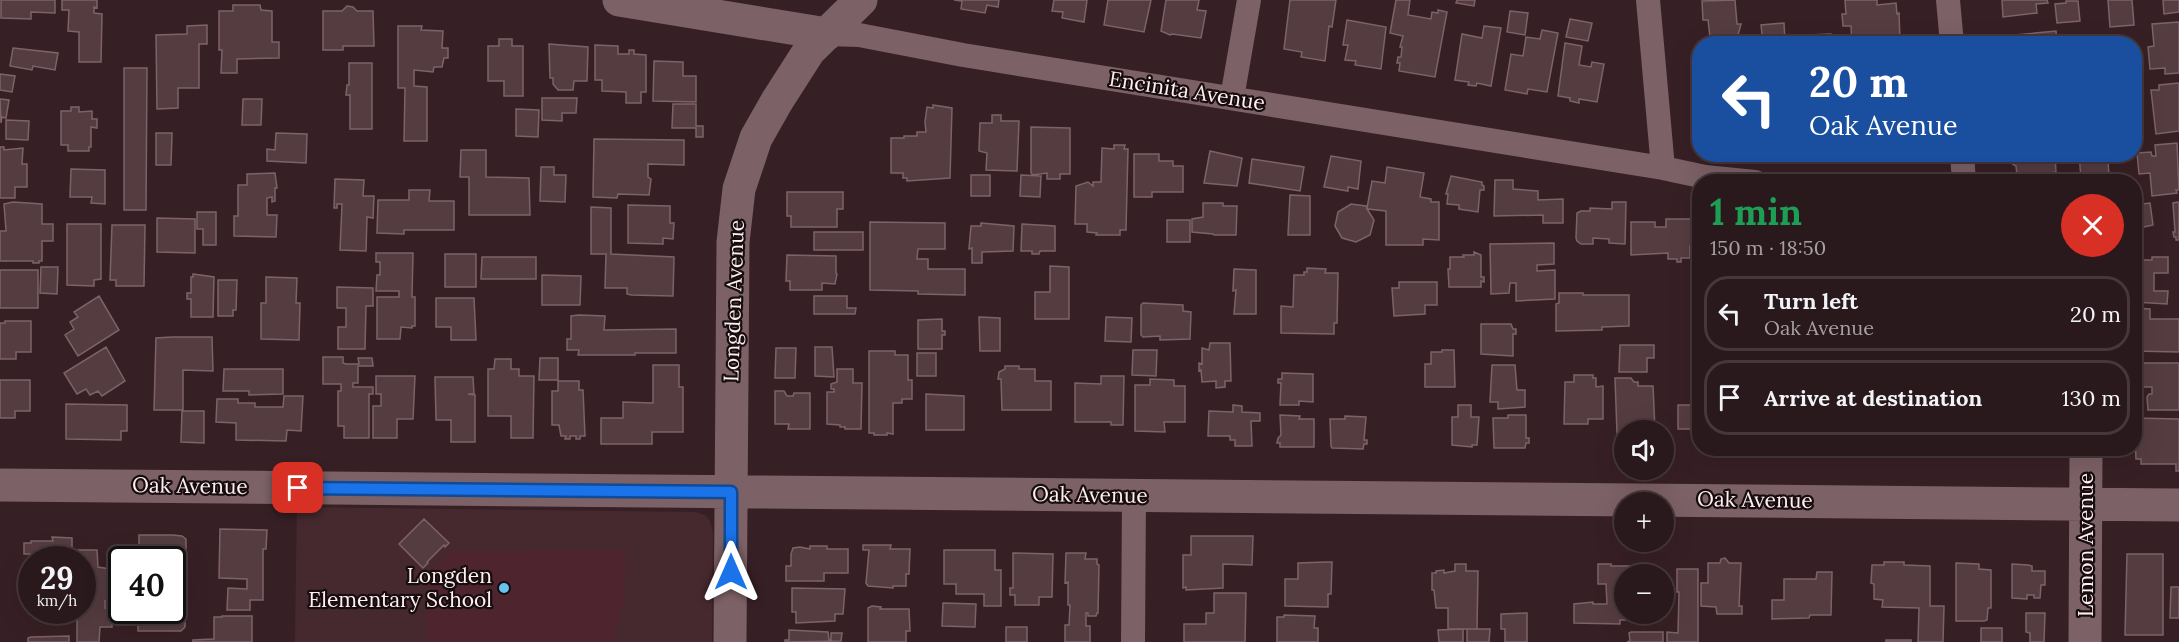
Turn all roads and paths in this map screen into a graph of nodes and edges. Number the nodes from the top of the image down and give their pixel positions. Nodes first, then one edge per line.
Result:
1 (619, 0) edge
2 (861, 0) edge
3 (1249, 0) edge
4 (1648, 0) edge
5 (1948, 0) edge
6 (827, 34) junction
7 (1951, 36) edge
8 (1233, 98) junction
9 (1663, 168) junction
10 (1692, 174) edge
11 (2086, 456) edge
12 (0, 485) edge
13 (731, 492) junction
14 (1134, 496) junction
15 (2087, 505) junction
16 (2179, 505) edge
17 (730, 642) edge
18 (1133, 642) edge
19 (2085, 642) edge

1 - 6 street, Encinita Avenue
2 - 6 street, Longden Avenue
3 - 8 street
4 - 9 street
5 - 7 street
6 - 8 street, Encinita Avenue
6 - 13 street, Longden Avenue
8 - 9 street, Encinita Avenue
9 - 10 street, Encinita Avenue
11 - 15 street, Lemon Avenue
12 - 13 street, Oak Avenue
13 - 14 street, Oak Avenue
13 - 17 street, Longden Avenue
14 - 15 street, Oak Avenue
14 - 18 street
15 - 16 street, Oak Avenue
15 - 19 street, Lemon Avenue

